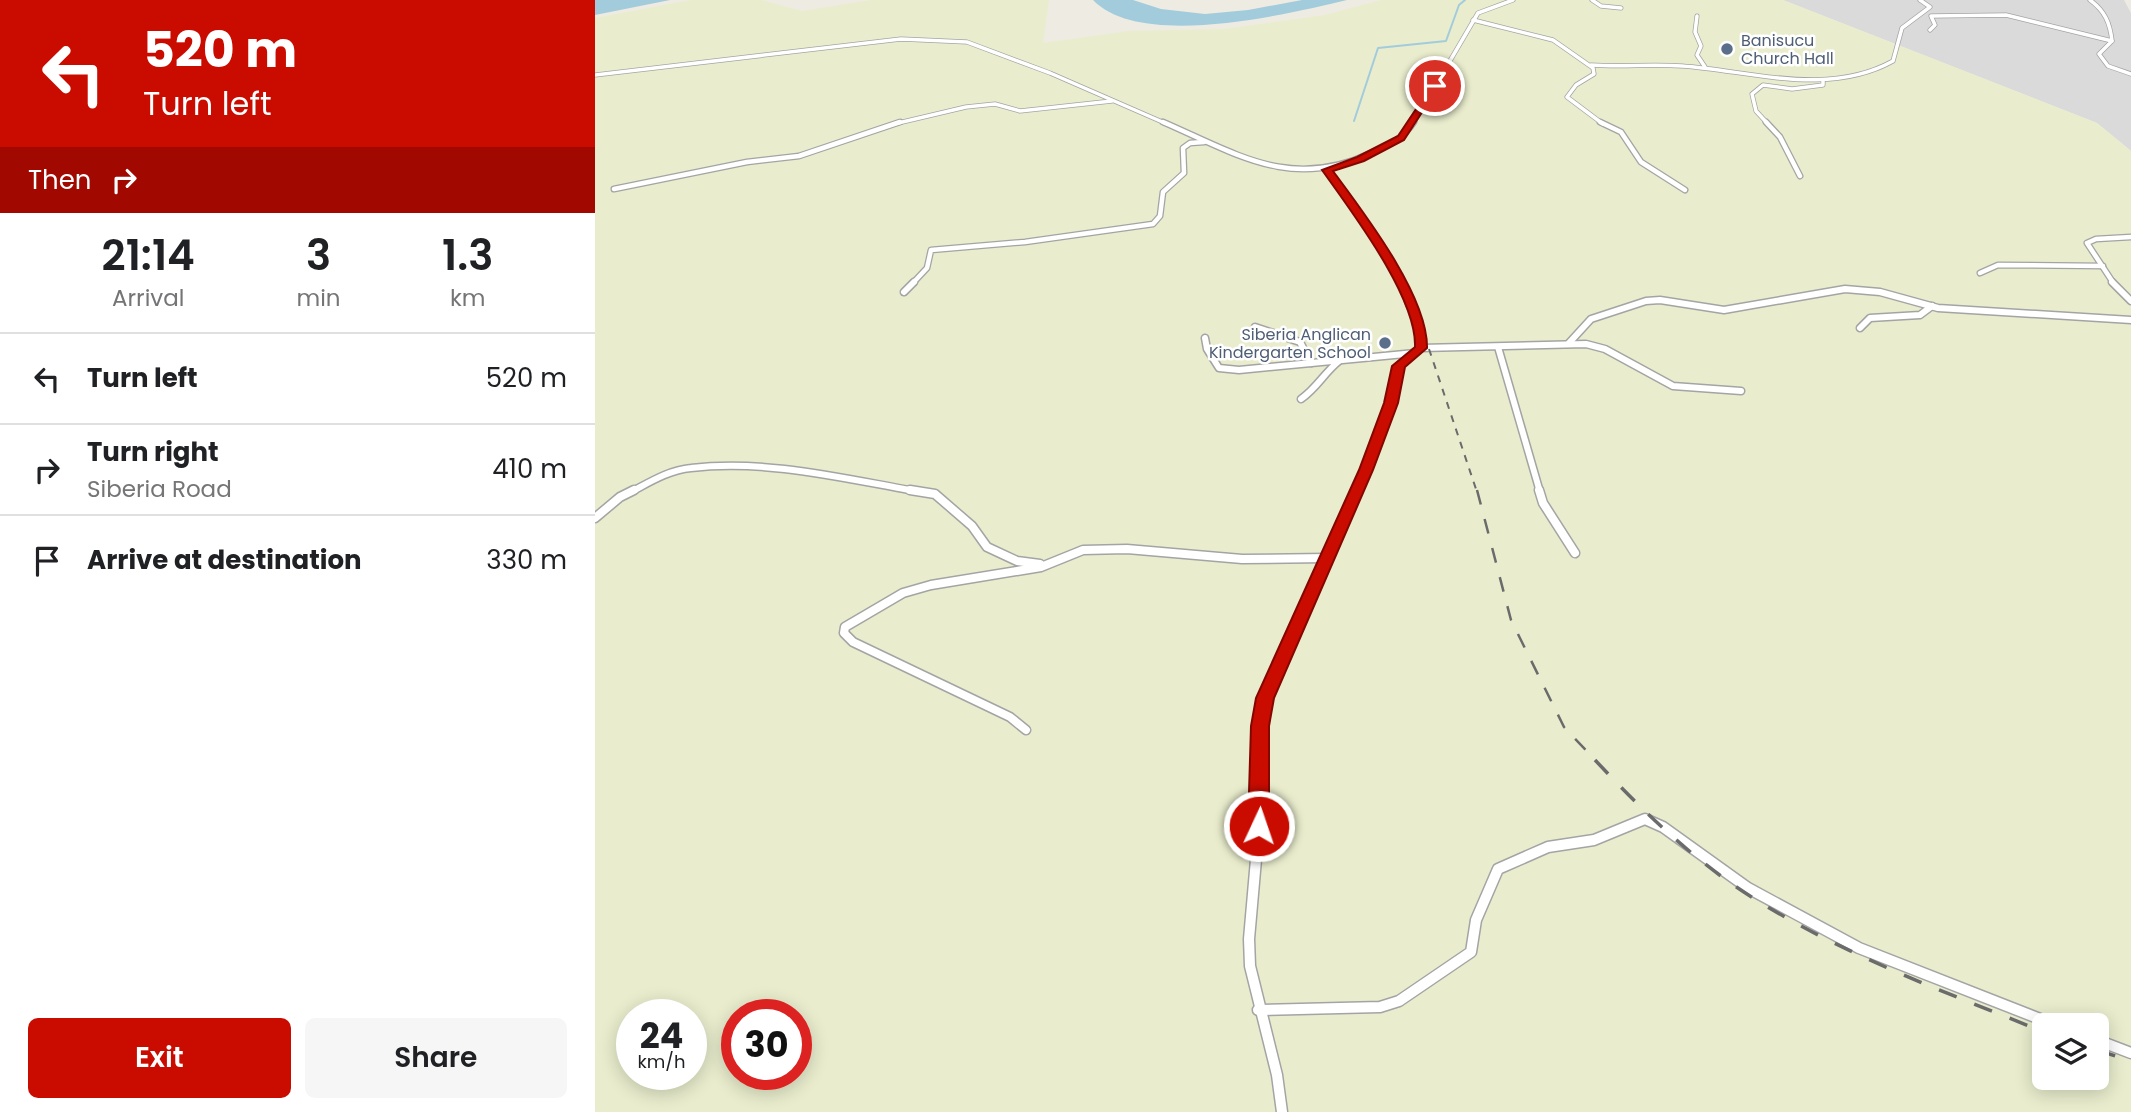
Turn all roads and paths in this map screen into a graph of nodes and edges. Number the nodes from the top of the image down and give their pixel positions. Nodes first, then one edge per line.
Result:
1 (1513, 0) edge
2 (1592, 0) edge
3 (1920, 0) edge
4 (2090, 0) edge
5 (1621, 8) dead end
6 (1697, 16) dead end
7 (1473, 20) junction
8 (1930, 30) dead end
9 (2112, 41) junction
10 (1591, 65) junction
11 (1705, 67) junction
12 (595, 75) edge
13 (2131, 75) edge
14 (1823, 80) junction
15 (1113, 101) junction
16 (1208, 142) junction
17 (1327, 170) junction
18 (1800, 176) dead end
19 (614, 190) dead end
20 (1685, 190) dead end
21 (2131, 237) edge
22 (2102, 266) junction
23 (1980, 273) dead end
24 (904, 292) dead end
25 (2131, 301) edge
26 (1932, 306) junction
27 (2131, 320) edge
28 (1255, 327) dead end
29 (1860, 328) dead end
30 (1205, 338) dead end
31 (1569, 343) junction
32 (1498, 347) junction
33 (1418, 350) junction
34 (1339, 361) junction
35 (1311, 363) junction
36 (1741, 391) dead end
37 (1301, 399) dead end
38 (595, 518) edge
39 (1575, 553) dead end
40 (1327, 558) junction
41 (1048, 565) junction
42 (1026, 730) dead end
43 (1258, 1010) junction
44 (2032, 1016) edge
45 (2109, 1045) edge
46 (2131, 1053) edge
47 (1282, 1112) edge

1 - 7 street
2 - 5 street
3 - 14 street
4 - 9 street
6 - 11 street
7 - 10 street
7 - 17 street
8 - 9 street
9 - 13 street
10 - 11 street
10 - 20 street
11 - 14 street
12 - 15 street
14 - 18 street
15 - 16 street
15 - 19 street
16 - 17 street
16 - 24 street
17 - 33 street
21 - 22 street
22 - 23 street
22 - 25 street
26 - 27 street
26 - 29 street
26 - 31 street
28 - 35 street
30 - 35 street
31 - 32 street
31 - 36 street
32 - 33 street
32 - 39 street
33 - 34 street
33 - 40 street
34 - 35 street
34 - 37 street
38 - 41 street
40 - 41 street
40 - 43 street
41 - 42 street
43 - 44 street
43 - 47 street
45 - 46 street

